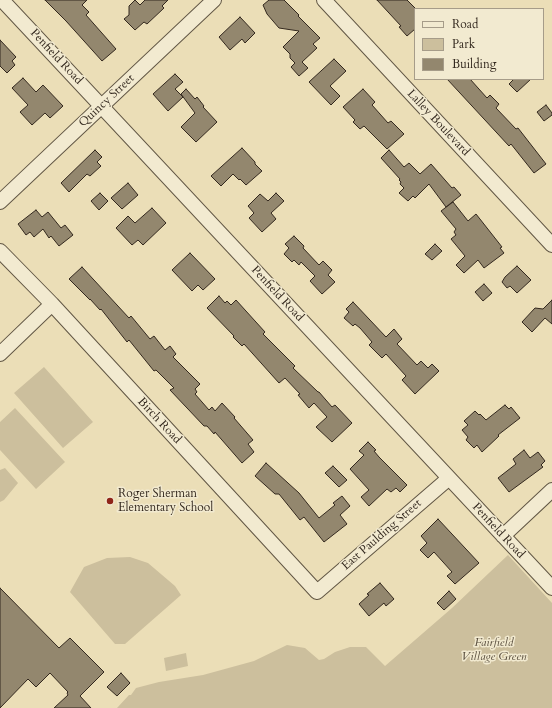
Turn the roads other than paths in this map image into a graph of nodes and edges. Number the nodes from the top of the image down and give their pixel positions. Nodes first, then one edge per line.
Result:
1 (2, 0) edge
2 (214, 0) edge
3 (324, 0) edge
4 (102, 105) junction
5 (0, 202) edge
6 (552, 245) edge
7 (0, 251) edge
8 (52, 304) junction
9 (0, 354) edge
10 (448, 479) junction
11 (552, 490) edge
12 (503, 536) junction
13 (552, 588) edge
14 (316, 592) joint

1 - 4 street, Penfield Road
2 - 4 street, Quincy Street
3 - 6 street, Lalley Boulevard
4 - 5 street, Quincy Street
4 - 10 street, Penfield Road
7 - 8 street, Birch Road
8 - 9 street
8 - 14 street, Birch Road
10 - 12 street, Penfield Road
10 - 14 street, East Paulding Street
11 - 12 street
12 - 13 street, Penfield Road

